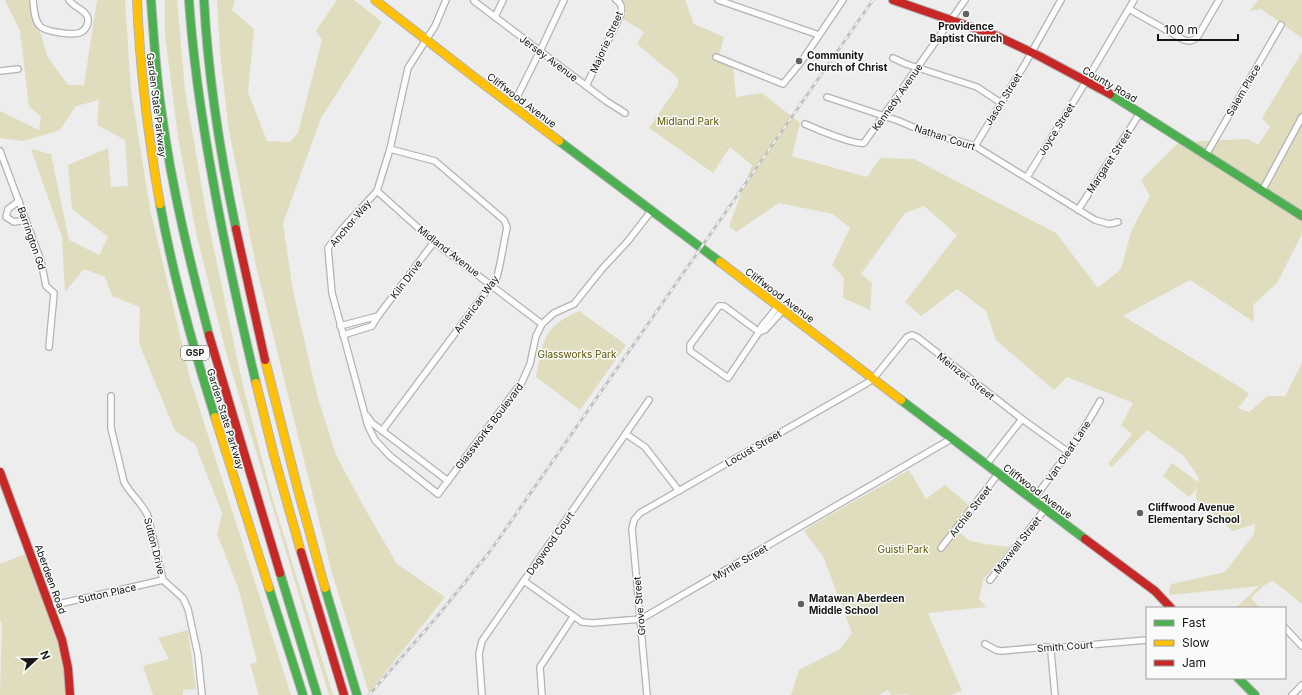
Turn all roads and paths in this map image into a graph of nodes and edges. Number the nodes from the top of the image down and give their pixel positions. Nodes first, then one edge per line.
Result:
1 (33, 0) edge
2 (69, 0) edge
3 (137, 0) edge
4 (151, 0) edge
5 (189, 0) edge
6 (204, 0) edge
7 (375, 0) edge
8 (446, 0) edge
9 (503, 0) edge
10 (564, 0) edge
11 (616, 0) edge
12 (718, 0) edge
13 (843, 0) edge
14 (893, 0) edge
15 (965, 0) edge
16 (1052, 0) edge
17 (1134, 0) edge
18 (1219, 0) edge
19 (474, 1) dead end
20 (1060, 2) edge
21 (1128, 9) junction
22 (495, 17) junction
23 (951, 20) junction
24 (1281, 25) dead end
25 (819, 35) junction
26 (428, 40) junction
27 (540, 51) junction
28 (1031, 53) junction
29 (716, 57) dead end
30 (893, 58) dead end
31 (917, 68) junction
32 (18, 69) dead end
33 (0, 71) edge
34 (1086, 82) junction
35 (586, 86) junction
36 (827, 97) dead end
37 (1001, 103) junction
38 (513, 105) junction
39 (625, 113) dead end
40 (1140, 113) junction
41 (884, 116) junction
42 (1302, 117) edge
43 (805, 124) dead end
44 (975, 146) junction
45 (390, 149) junction
46 (0, 151) edge
47 (1206, 155) junction
48 (1027, 177) junction
49 (377, 190) junction
50 (1262, 191) junction
51 (19, 201) junction
52 (652, 210) junction
53 (1078, 210) junction
54 (1302, 216) edge
55 (3, 218) edge
56 (26, 220) junction
57 (1118, 222) dead end
58 (434, 242) junction
59 (491, 285) junction
60 (780, 308) junction
61 (378, 316) junction
62 (542, 324) junction
63 (340, 326) junction
64 (759, 332) junction
65 (343, 335) junction
66 (49, 347) dead end
67 (873, 379) junction
68 (111, 396) dead end
69 (649, 400) dead end
70 (1100, 401) dead end
71 (365, 414) junction
72 (1022, 419) junction
73 (382, 431) junction
74 (626, 434) junction
75 (951, 439) junction
76 (1068, 452) junction
77 (986, 465) junction
78 (0, 472) edge
79 (998, 474) junction
80 (448, 481) junction
81 (679, 491) junction
82 (438, 494) joint
83 (1033, 500) junction
84 (1045, 509) junction
85 (636, 519) joint
86 (941, 548) dead end
87 (163, 580) junction
88 (990, 580) dead end
89 (524, 581) junction
90 (50, 606) junction
91 (1170, 607) edge
92 (573, 617) junction
93 (641, 619) junction
94 (1286, 629) edge
95 (1146, 640) edge
96 (985, 644) dead end
97 (1302, 646) edge
98 (1051, 652) dead end
99 (1239, 679) edge
100 (1302, 685) edge
101 (70, 695) edge
102 (202, 695) edge
103 (303, 695) edge
104 (317, 695) edge
105 (344, 695) edge
106 (357, 695) edge
107 (482, 695) edge
108 (542, 695) edge
109 (647, 695) edge
110 (1055, 695) edge
111 (1255, 695) edge
112 (1292, 695) edge

1 - 2 street
3 - 103 main road, Garden State Parkway / GSP
4 - 104 main road, Garden State Parkway / GSP
5 - 105 main road
6 - 106 main road
7 - 26 main road, Cliffwood Avenue
8 - 26 street, Anchor Way
9 - 22 street
10 - 27 street
11 - 35 street, Majorie Street
12 - 25 street
13 - 25 street
14 - 23 main road, County Road
15 - 23 street, Kennedy Avenue
16 - 20 street
17 - 21 street, Joyce Street
18 - 21 street
19 - 22 street, Jersey Avenue
20 - 28 street, Jason Street
21 - 34 street, Joyce Street
22 - 27 street, Jersey Avenue
23 - 28 main road, County Road
23 - 31 street, Kennedy Avenue
24 - 47 street, Salem Place
25 - 29 street
26 - 38 main road, Cliffwood Avenue
26 - 45 street, Anchor Way
27 - 35 street, Jersey Avenue
27 - 38 street
28 - 34 main road, County Road
28 - 37 street, Jason Street
30 - 31 street
31 - 37 street
31 - 41 street, Kennedy Avenue
32 - 33 street
34 - 40 main road, County Road
34 - 48 street, Joyce Street
35 - 39 street, Jersey Avenue
36 - 41 street, Nathan Court
37 - 44 street, Jason Street
38 - 52 main road, Cliffwood Avenue
40 - 47 main road, County Road
40 - 53 street, Margaret Street
41 - 43 street, Kennedy Avenue
41 - 44 street, Nathan Court
42 - 50 street
44 - 48 street, Nathan Court
45 - 49 street, Anchor Way
45 - 59 street, American Way
46 - 51 street, Barrington Gd
47 - 50 main road, County Road
48 - 53 street, Nathan Court
49 - 58 street, Midland Avenue
49 - 63 street, Anchor Way
50 - 54 main road, County Road
51 - 55 street
51 - 56 street, Barrington Gd
52 - 60 main road, Cliffwood Avenue
52 - 62 street, Glassworks Boulevard
53 - 57 street, Nathan Court
55 - 56 street
56 - 66 street, Barrington Gd
58 - 59 street, Midland Avenue
58 - 61 street, Kiln Drive
59 - 62 street, Midland Avenue
59 - 73 street, American Way
60 - 64 street
60 - 67 main road, Cliffwood Avenue
61 - 63 street
61 - 65 street, Kiln Drive
62 - 80 street, Glassworks Boulevard
63 - 65 street, Anchor Way
64 - 64 street
65 - 71 street, Anchor Way
67 - 72 street, Meinzer Street
67 - 75 main road, Cliffwood Avenue
67 - 81 street, Locust Street
68 - 87 street, Sutton Drive
69 - 74 street, Dogwood Court
70 - 76 street, Van Cleaf Lane
71 - 73 street, Anchor Way
71 - 82 street, Anchor Way
72 - 76 street, Meinzer Street
72 - 77 street
73 - 80 street, Anchor Way
74 - 81 street
74 - 89 street, Dogwood Court
75 - 77 main road, Cliffwood Avenue
75 - 93 street, Myrtle Street
76 - 83 street, Van Cleaf Lane
77 - 79 main road, Cliffwood Avenue
78 - 90 main road, Aberdeen Road
79 - 83 main road, Cliffwood Avenue
79 - 86 street, Archie Street
80 - 82 street, Glassworks Boulevard
81 - 85 street, Locust Street
83 - 84 main road, Cliffwood Avenue
84 - 88 street, Maxwell Street
84 - 91 main road, Cliffwood Avenue
85 - 93 street, Grove Street
87 - 90 street, Sutton Place
87 - 102 street, Sutton Drive
89 - 92 street, Myrtle Street
89 - 107 street, Dogwood Court
90 - 101 main road, Aberdeen Road
92 - 93 street, Myrtle Street
92 - 108 street
93 - 109 street, Grove Street
94 - 97 street
95 - 96 street, Smith Court
98 - 110 street
99 - 111 main road
100 - 112 street

